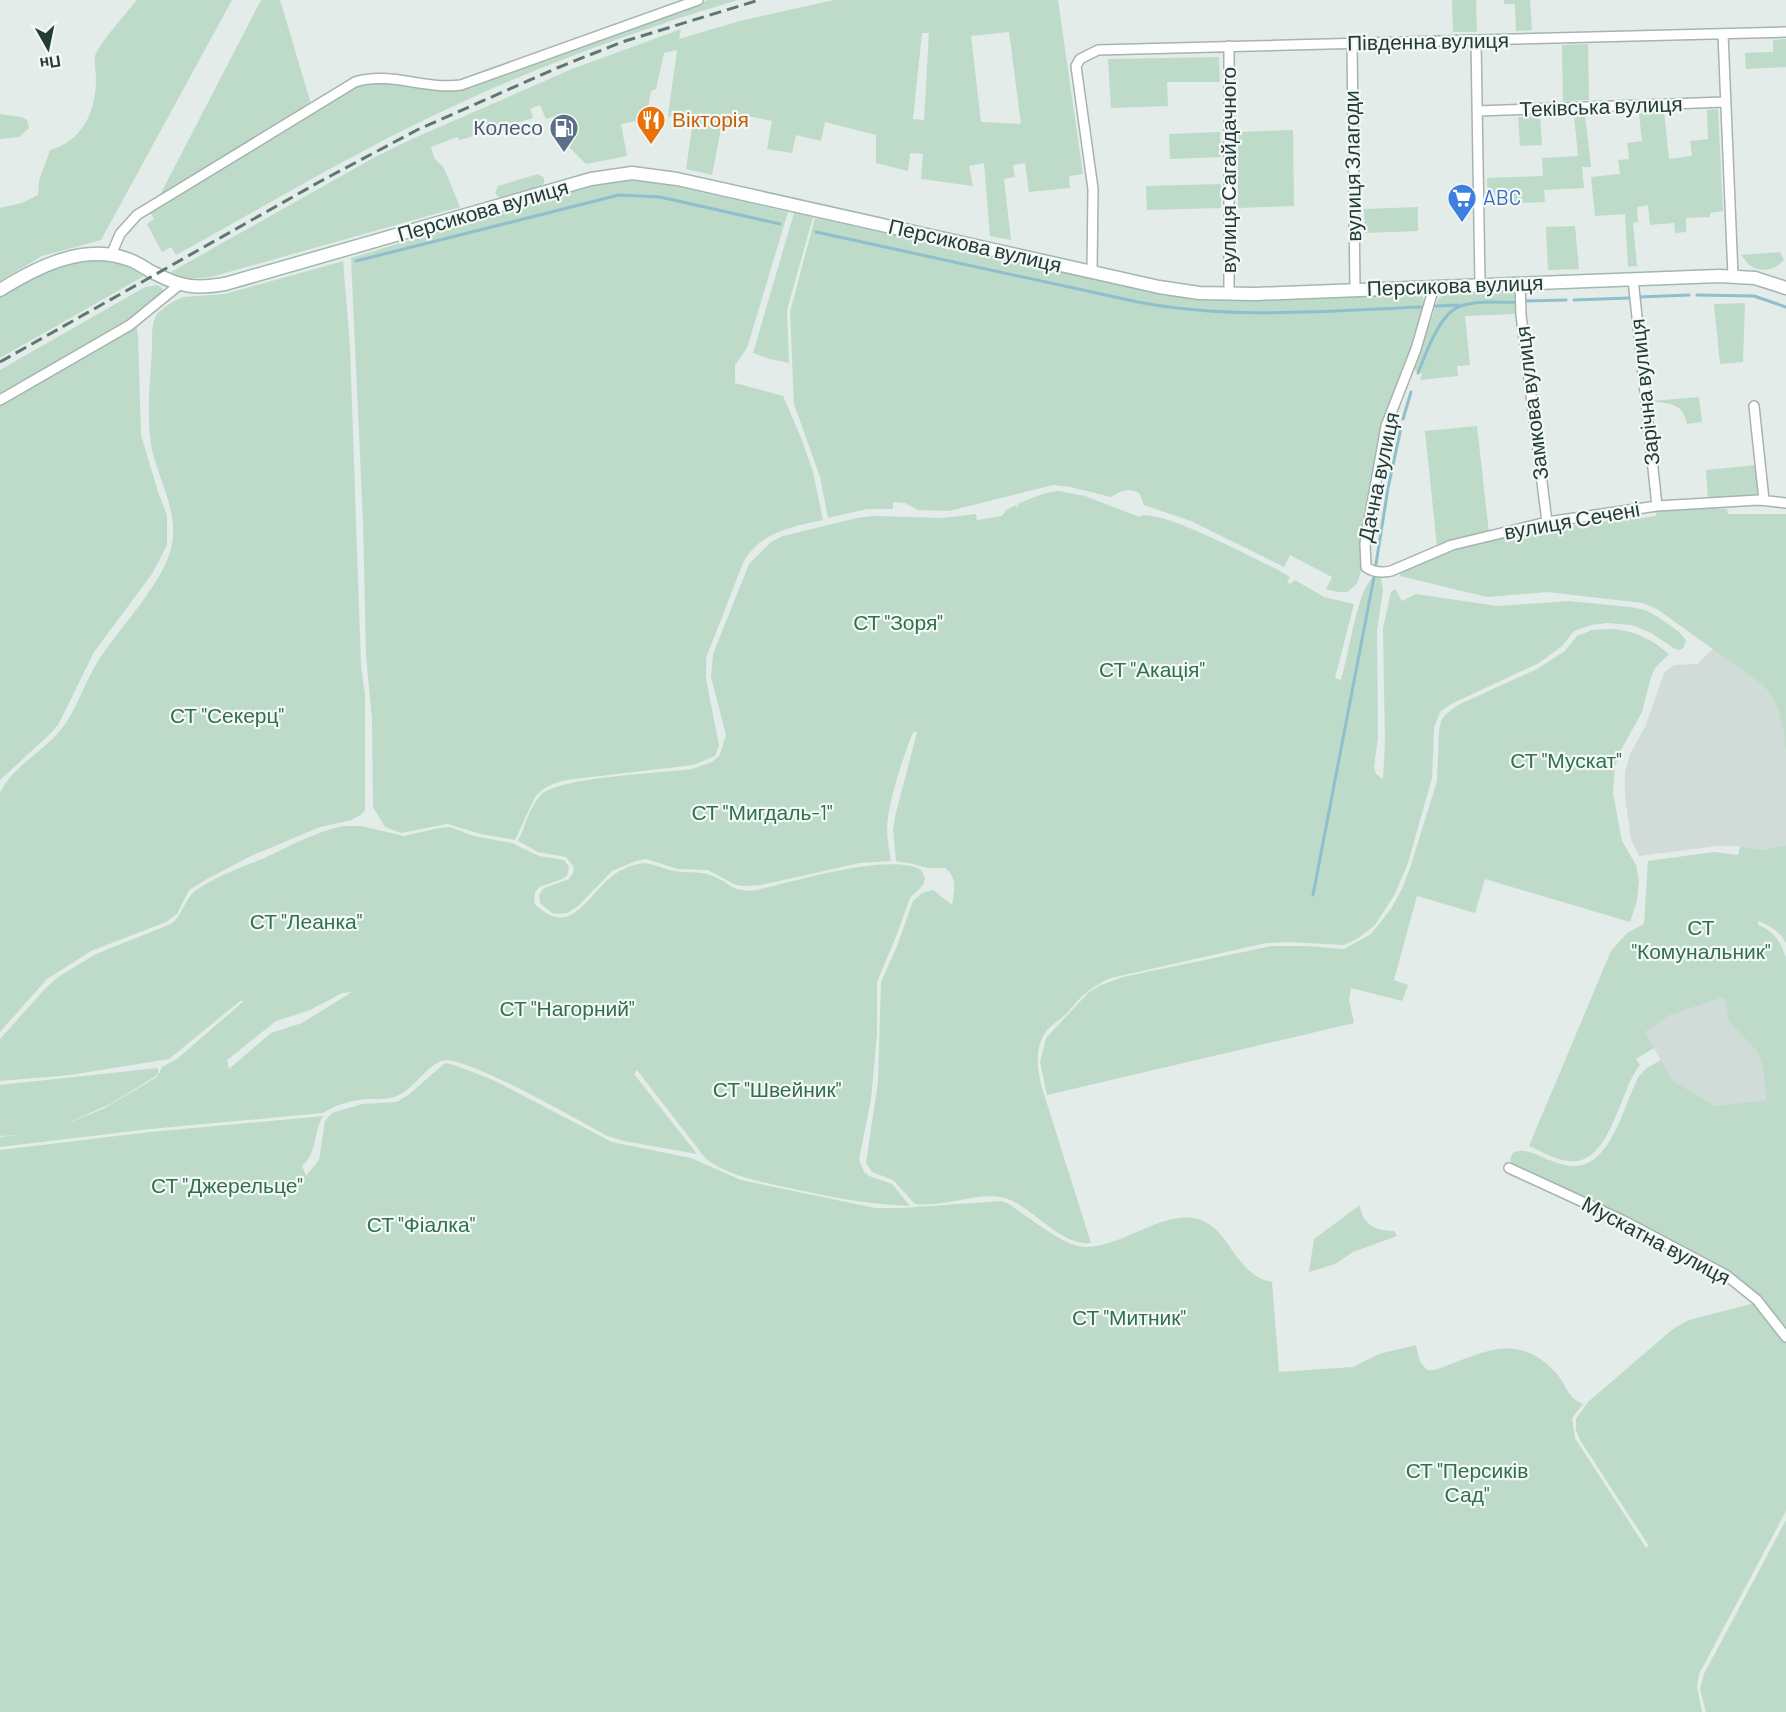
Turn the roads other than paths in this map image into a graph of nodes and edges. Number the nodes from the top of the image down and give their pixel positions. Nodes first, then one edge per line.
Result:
1 (698, 0) edge
2 (1786, 32) edge
3 (1723, 34) junction
4 (1476, 40) junction
5 (1352, 43) junction
6 (1229, 46) junction
7 (1725, 102) junction
8 (1477, 111) junction
9 (111, 255) junction
10 (1732, 257) junction
11 (1092, 272) junction
12 (1733, 276) junction
13 (1747, 276) junction
14 (1633, 279) junction
15 (1520, 283) junction
16 (179, 285) junction
17 (1480, 285) junction
18 (1434, 286) junction
19 (1786, 288) edge
20 (0, 290) edge
21 (1354, 290) junction
22 (1229, 293) junction
23 (0, 400) edge
24 (1754, 406) dead end
25 (1764, 500) junction
26 (1786, 503) edge
27 (1657, 506) junction
28 (1547, 522) junction
29 (1365, 567) joint
30 (1509, 1168) dead end
31 (1786, 1336) edge

1 - 9 street
2 - 3 street, Південна вулиця
3 - 4 street, Південна вулиця
3 - 7 street
4 - 5 street, Південна вулиця
4 - 8 street
5 - 6 street, Південна вулиця
5 - 21 street, вулиця Злагоди
6 - 11 street, Південна вулиця
6 - 22 street, вулиця Сагайдачного
7 - 8 street, Теківська вулиця
7 - 10 street
8 - 17 street
9 - 16 main road, Персикова вулиця
9 - 20 main road, Персикова вулиця
10 - 12 street
10 - 13 street
11 - 16 main road, Персикова вулиця
11 - 22 main road, Персикова вулиця
12 - 13 main road, Персикова вулиця
12 - 14 main road, Персикова вулиця
13 - 19 main road, Персикова вулиця
14 - 15 main road, Персикова вулиця
14 - 27 street, Зарічна вулиця
15 - 17 main road, Персикова вулиця
15 - 28 street, Замкова вулиця
16 - 23 street
17 - 18 main road, Персикова вулиця
18 - 21 main road, Персикова вулиця
18 - 29 street, Дачна вулиця
21 - 22 main road, Персикова вулиця
24 - 25 street
25 - 26 street, вулиця Сечені
25 - 27 street, вулиця Сечені
27 - 28 street, вулиця Сечені
28 - 29 street, вулиця Сечені
30 - 31 street, Мускатна вулиця

